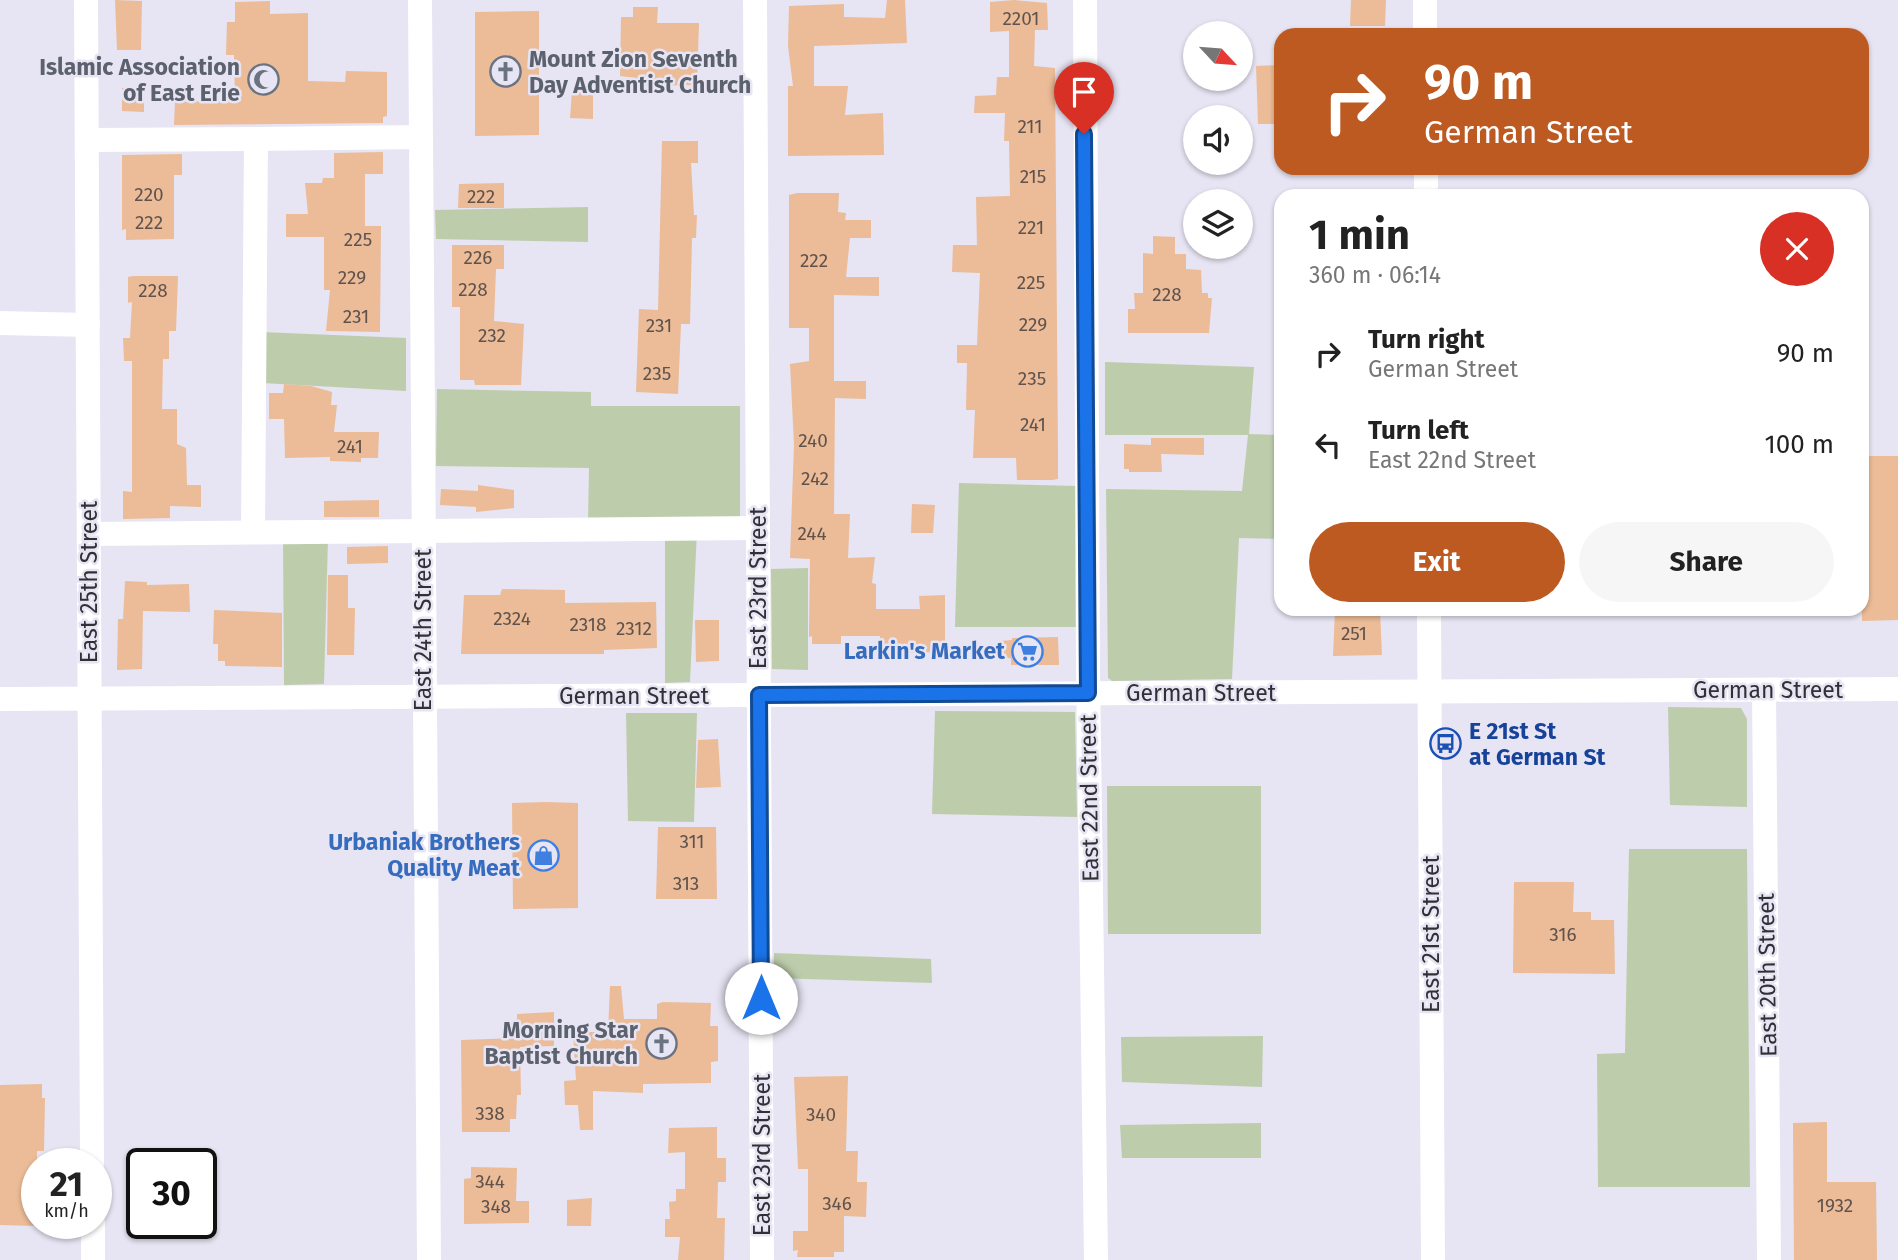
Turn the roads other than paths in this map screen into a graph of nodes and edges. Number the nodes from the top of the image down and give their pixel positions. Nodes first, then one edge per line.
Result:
1 (86, 0) edge
2 (420, 0) edge
3 (755, 0) edge
4 (1085, 0) edge
5 (1425, 0) edge
6 (1425, 28) edge
7 (421, 137) junction
8 (256, 138) junction
9 (87, 140) junction
10 (0, 323) edge
11 (88, 324) junction
12 (758, 528) junction
13 (423, 529) junction
14 (253, 532) junction
15 (89, 534) junction
16 (1429, 616) edge
17 (1898, 689) edge
18 (1764, 690) junction
19 (1430, 692) junction
20 (1088, 693) junction
21 (759, 695) junction
22 (424, 697) junction
23 (0, 699) edge
24 (90, 699) junction
25 (92, 1148) edge
26 (93, 1239) edge
27 (93, 1260) edge
28 (429, 1260) edge
29 (762, 1260) edge
30 (1096, 1260) edge
31 (1433, 1260) edge
32 (1769, 1260) edge

1 - 9 street, East 25th Street
2 - 7 street, East 24th Street
3 - 12 street, East 23rd Street
4 - 20 street, East 22nd Street
5 - 6 street
7 - 8 street
7 - 13 street, East 24th Street
8 - 9 street
8 - 14 street
9 - 11 street, East 25th Street
10 - 11 street
11 - 15 street, East 25th Street
12 - 13 street
12 - 21 street, East 23rd Street
13 - 14 street
13 - 22 street, East 24th Street
14 - 15 street
15 - 24 street, East 25th Street
16 - 19 street, East 21st Street
17 - 18 street, German Street
18 - 19 street, German Street
18 - 32 street, East 20th Street
19 - 20 street, German Street
19 - 31 street, East 21st Street
20 - 21 street, German Street
20 - 30 street, East 22nd Street
21 - 22 street, German Street
21 - 29 street, East 23rd Street
22 - 24 street, German Street
22 - 28 street, East 24th Street
23 - 24 street, German Street
24 - 25 street, East 25th Street
26 - 27 street

